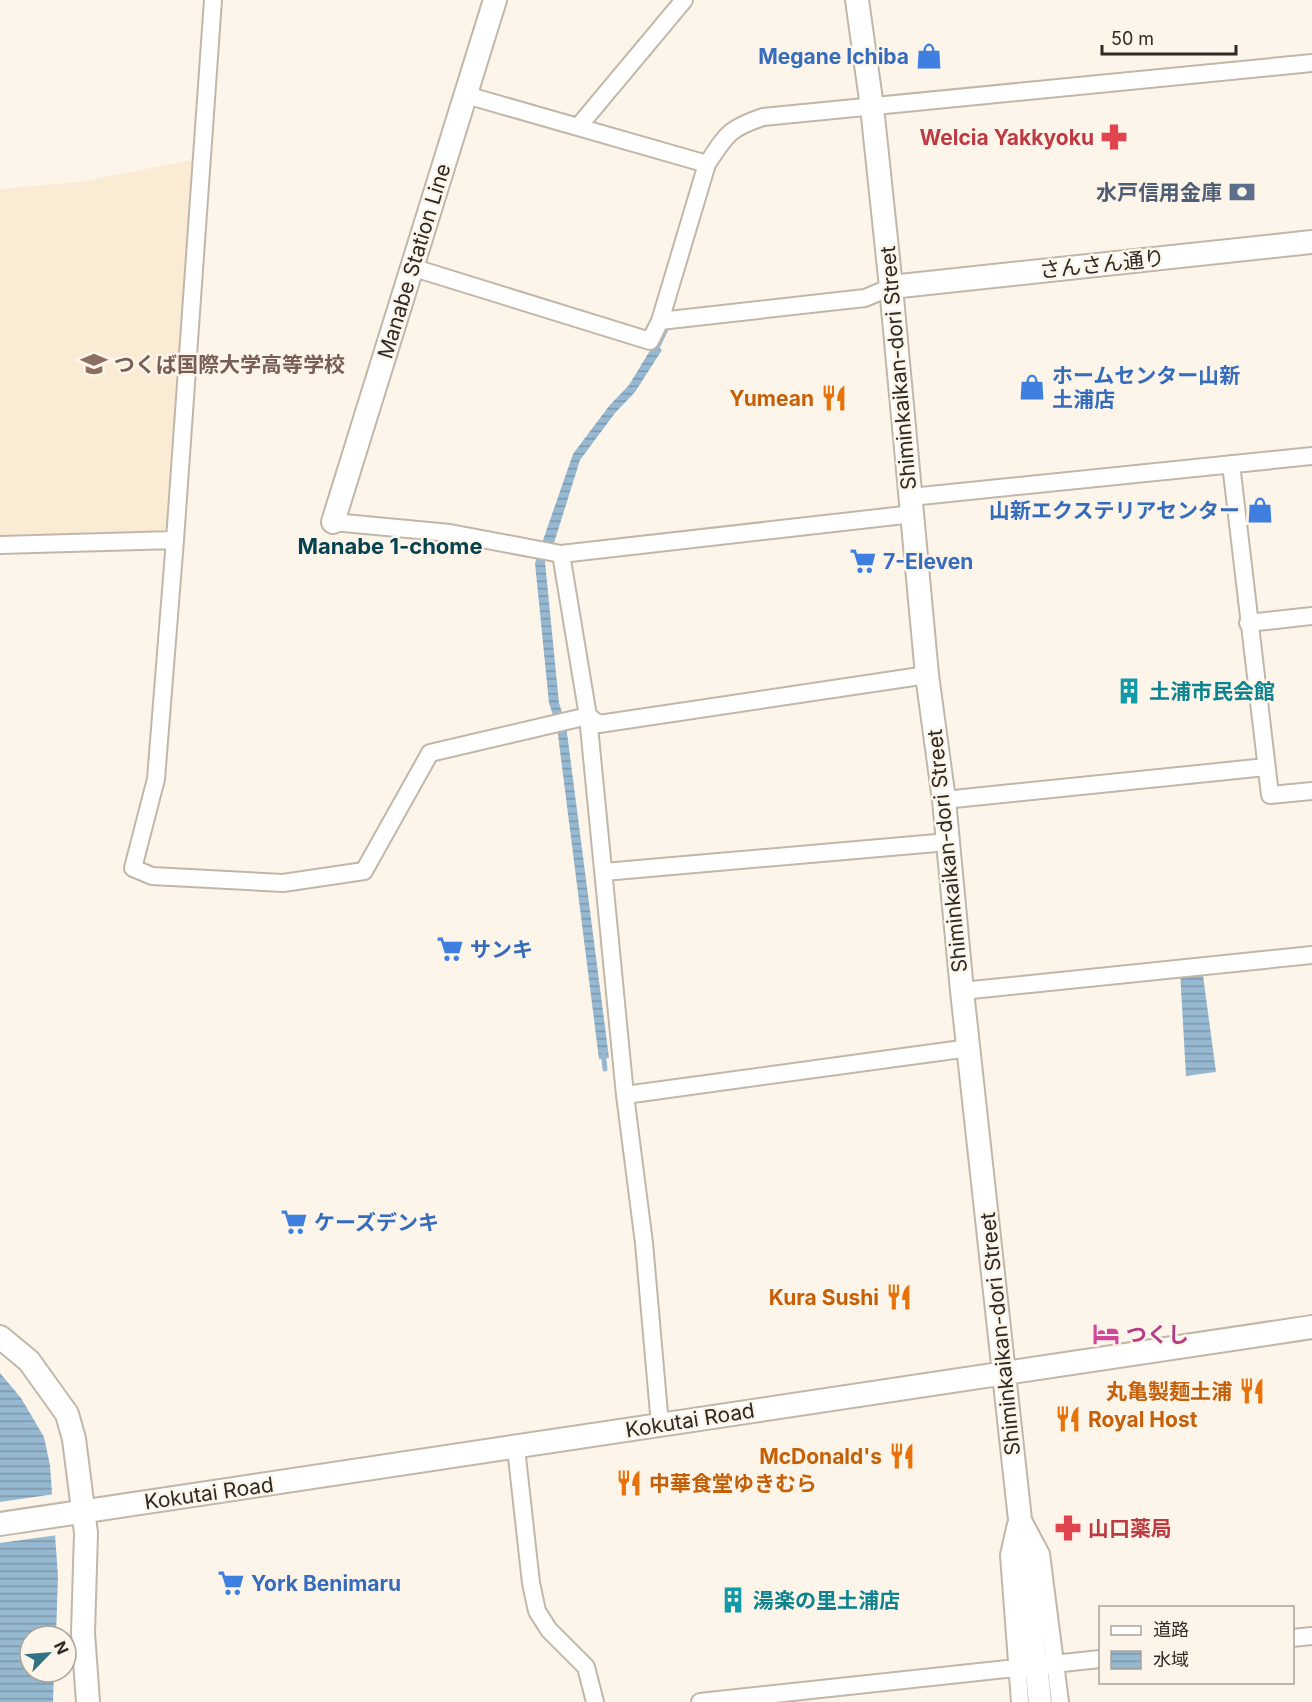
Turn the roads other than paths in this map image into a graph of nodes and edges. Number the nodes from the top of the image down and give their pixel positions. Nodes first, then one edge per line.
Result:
1 (213, 0) edge
2 (495, 0) edge
3 (684, 0) edge
4 (857, 0) edge
5 (1312, 63) edge
6 (466, 94) junction
7 (872, 107) junction
8 (578, 127) junction
9 (707, 164) junction
10 (1312, 242) edge
11 (411, 267) junction
12 (891, 287) junction
13 (660, 321) junction
14 (1312, 456) edge
15 (1231, 464) junction
16 (912, 506) junction
17 (333, 522) joint
18 (175, 540) junction
19 (0, 545) edge
20 (561, 554) junction
21 (1312, 616) edge
22 (1248, 623) junction
23 (927, 675) junction
24 (588, 716) junction
25 (1266, 767) junction
26 (1312, 791) edge
27 (944, 800) junction
28 (948, 842) junction
29 (604, 872) junction
30 (1312, 955) edge
31 (962, 991) junction
32 (969, 1048) junction
33 (625, 1095) junction
34 (1312, 1327) edge
35 (0, 1337) edge
36 (1004, 1372) junction
37 (660, 1425) junction
38 (516, 1448) junction
39 (76, 1513) junction
40 (0, 1524) edge
41 (1312, 1637) edge
42 (1294, 1638) edge
43 (1099, 1659) edge
44 (1036, 1667) junction
45 (1040, 1701) edge
46 (88, 1702) edge
47 (595, 1702) edge
48 (700, 1702) edge

1 - 18 street
2 - 6 street, Manabe Station Line
3 - 8 street
4 - 7 street, Shiminkaikan-dori Street
5 - 7 street
6 - 8 street
6 - 11 street, Manabe Station Line
7 - 9 street
7 - 12 street, Shiminkaikan-dori Street
8 - 9 street
9 - 13 street
10 - 12 street, さんさん通り
11 - 13 street
11 - 17 street, Manabe Station Line
12 - 13 street
12 - 16 street, Shiminkaikan-dori Street
14 - 15 street
15 - 16 street
15 - 22 street
16 - 20 street
16 - 23 street, Shiminkaikan-dori Street
17 - 20 street
18 - 19 street
18 - 24 street
20 - 24 street
21 - 22 street
22 - 25 street
23 - 24 street
23 - 27 street, Shiminkaikan-dori Street
24 - 29 street
25 - 26 street
25 - 27 street
27 - 28 street, Shiminkaikan-dori Street
28 - 29 street
28 - 31 street, Shiminkaikan-dori Street
29 - 33 street
30 - 31 street
31 - 32 street, Shiminkaikan-dori Street
32 - 33 street
32 - 36 street, Shiminkaikan-dori Street
33 - 37 street
34 - 36 street, Kokutai Road
35 - 39 street
36 - 37 street, Kokutai Road
36 - 44 street, Shiminkaikan-dori Street
37 - 38 street, Kokutai Road
38 - 39 street, Kokutai Road
38 - 47 street
39 - 40 street, Kokutai Road
39 - 46 street
41 - 42 street
43 - 44 street
44 - 45 street, Shiminkaikan-dori Street
44 - 48 street

